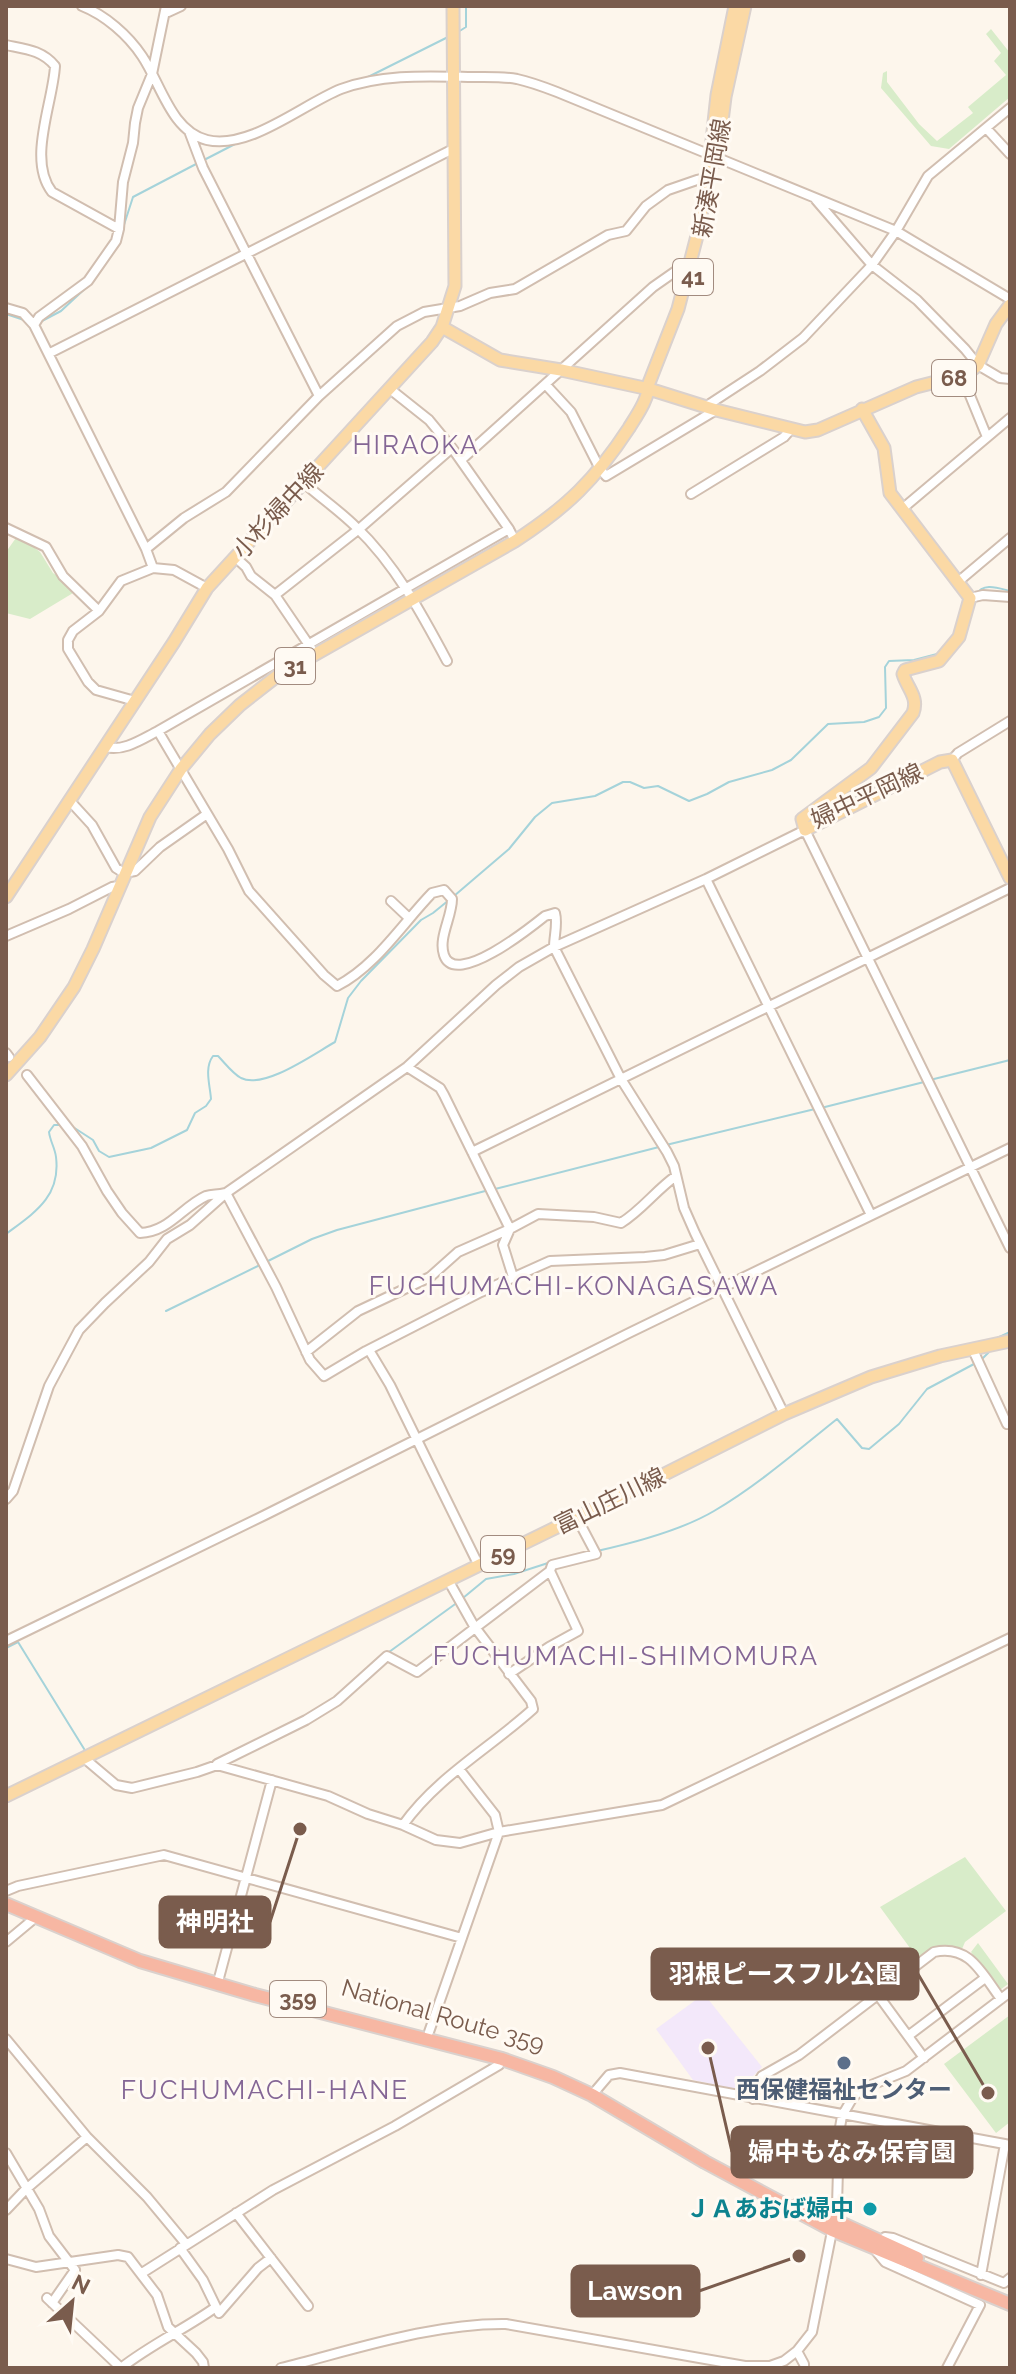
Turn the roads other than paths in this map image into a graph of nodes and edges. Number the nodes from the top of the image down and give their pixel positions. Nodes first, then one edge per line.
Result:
1 (82, 6) edge
2 (181, 6) edge
3 (453, 6) edge
4 (735, 6) edge
5 (745, 6) edge
6 (166, 9) edge
7 (6, 45) edge
8 (152, 74) junction
9 (455, 76) junction
10 (1010, 108) edge
11 (986, 128) junction
12 (189, 131) junction
13 (453, 149) junction
14 (1010, 154) edge
15 (714, 156) junction
16 (708, 178) junction
17 (813, 196) junction
18 (119, 229) junction
19 (896, 231) junction
20 (246, 253) junction
21 (690, 265) junction
22 (872, 265) junction
23 (1010, 302) edge
24 (450, 306) junction
25 (6, 308) edge
26 (34, 325) junction
27 (442, 327) junction
28 (50, 353) junction
29 (978, 365) junction
30 (561, 370) junction
31 (962, 376) junction
32 (1010, 379) edge
33 (546, 385) junction
34 (390, 389) junction
35 (649, 389) junction
36 (319, 396) junction
37 (711, 408) junction
38 (862, 409) junction
39 (1010, 418) edge
40 (791, 429) junction
41 (987, 437) junction
42 (452, 448) junction
43 (461, 460) junction
44 (600, 469) junction
45 (304, 483) junction
46 (691, 494) dead end
47 (902, 509) junction
48 (6, 528) edge
49 (359, 529) junction
50 (509, 529) junction
51 (1010, 538) edge
52 (515, 541) junction
53 (146, 549) junction
54 (235, 557) junction
55 (153, 568) junction
56 (959, 581) junction
57 (207, 588) junction
58 (409, 594) junction
59 (275, 595) junction
60 (1010, 597) edge
61 (970, 598) junction
62 (99, 611) junction
63 (312, 649) junction
64 (447, 661) dead end
65 (135, 701) junction
66 (1010, 721) edge
67 (158, 731) junction
68 (105, 747) junction
69 (952, 760) junction
70 (181, 769) junction
71 (70, 801) junction
72 (207, 814) junction
73 (805, 830) junction
74 (124, 873) junction
75 (1010, 878) edge
76 (706, 879) junction
77 (119, 886) junction
78 (1010, 888) edge
79 (6, 897) edge
80 (391, 901) dead end
81 (409, 918) junction
82 (6, 936) edge
83 (554, 947) junction
84 (867, 956) junction
85 (767, 1008) junction
86 (407, 1067) junction
87 (6, 1075) edge
88 (27, 1075) dead end
89 (621, 1079) junction
90 (1010, 1148) edge
91 (472, 1152) junction
92 (971, 1167) junction
93 (676, 1176) junction
94 (226, 1193) junction
95 (871, 1215) junction
96 (510, 1229) junction
97 (700, 1244) junction
98 (1010, 1248) edge
99 (513, 1277) junction
100 (722, 1288) junction
101 (1010, 1341) edge
102 (369, 1350) junction
103 (973, 1350) junction
104 (306, 1352) junction
105 (784, 1414) junction
106 (1010, 1422) edge
107 (416, 1439) junction
108 (6, 1499) edge
109 (577, 1518) junction
110 (479, 1566) junction
111 (550, 1571) junction
112 (448, 1580) junction
113 (474, 1626) junction
114 (1010, 1638) edge
115 (6, 1641) edge
116 (509, 1674) junction
117 (84, 1758) junction
118 (217, 1765) junction
119 (459, 1769) junction
120 (272, 1780) junction
121 (6, 1796) edge
122 (403, 1825) junction
123 (499, 1832) junction
124 (247, 1879) junction
125 (6, 1894) edge
126 (6, 1904) edge
127 (36, 1917) junction
128 (462, 1938) junction
129 (6, 1942) edge
130 (219, 1978) junction
131 (985, 1978) junction
132 (1010, 1992) edge
133 (878, 1995) junction
134 (1001, 1999) junction
135 (429, 2032) junction
136 (908, 2036) junction
137 (6, 2039) edge
138 (924, 2058) junction
139 (502, 2059) junction
140 (593, 2092) junction
141 (753, 2099) junction
142 (842, 2116) junction
143 (87, 2137) junction
144 (1008, 2145) edge
145 (6, 2153) edge
146 (25, 2190) junction
147 (6, 2210) edge
148 (236, 2213) junction
149 (833, 2225) junction
150 (877, 2245) junction
151 (183, 2246) junction
152 (271, 2258) junction
153 (6, 2259) edge
154 (71, 2263) junction
155 (142, 2273) junction
156 (981, 2275) junction
157 (1010, 2278) edge
158 (1009, 2300) edge
159 (308, 2306) dead end
160 (216, 2307) junction
161 (175, 2335) junction
162 (797, 2351) junction
163 (121, 2368) edge
164 (204, 2368) edge
165 (281, 2368) edge
166 (804, 2368) edge
167 (947, 2368) edge

1 - 8 street
2 - 6 street
3 - 9 main road, 小杉婦中線
4 - 15 main road, 新湊平岡線 / 41
5 - 15 main road, 新湊平岡線 / 41
6 - 8 street
7 - 18 street
8 - 12 street
8 - 18 street
9 - 12 street
9 - 13 main road, 小杉婦中線
9 - 15 street
10 - 11 street
11 - 14 street
11 - 19 street
12 - 20 street
13 - 20 street
13 - 24 main road, 小杉婦中線
15 - 16 main road, 新湊平岡線 / 41
15 - 17 street
15 - 35 main road, 新湊平岡線 / 41
16 - 21 main road, 新湊平岡線 / 41
16 - 24 street
17 - 19 street
17 - 22 street
18 - 26 street
19 - 22 street
19 - 23 street
20 - 28 street
20 - 36 street
21 - 30 street
21 - 35 main road, 新湊平岡線 / 41
22 - 29 street
22 - 37 street
23 - 29 main road, 68
24 - 27 main road, 小杉婦中線
24 - 36 street
25 - 26 street
26 - 28 street
27 - 30 main road
27 - 34 main road, 小杉婦中線
28 - 53 street
29 - 31 main road, 68
29 - 32 street
30 - 33 street
30 - 35 main road
31 - 38 main road, 68
31 - 41 street
33 - 43 street
33 - 44 street
34 - 42 street
34 - 45 main road, 小杉婦中線
35 - 37 main road, 68
35 - 44 main road, 31
36 - 53 street
37 - 40 main road, 68
37 - 44 street
38 - 40 main road, 68
38 - 47 main road
39 - 41 street
40 - 46 street
41 - 47 street
42 - 43 street
42 - 49 street
43 - 50 street
44 - 52 main road, 31
45 - 49 street
45 - 54 main road, 小杉婦中線
47 - 56 main road
48 - 62 street
49 - 58 street
49 - 59 street
50 - 52 street
50 - 58 street
51 - 56 street
52 - 58 main road, 31
53 - 55 street
54 - 57 main road, 小杉婦中線
54 - 59 street
55 - 57 street
55 - 62 street
56 - 61 main road
57 - 65 main road, 小杉婦中線
58 - 63 main road, 31
58 - 64 street
59 - 63 street
60 - 61 street
61 - 73 main road, 婦中平岡線
62 - 65 street
63 - 67 street
63 - 70 main road, 31
65 - 68 main road, 小杉婦中線
66 - 69 street
67 - 68 street
67 - 70 street
68 - 71 main road, 小杉婦中線
69 - 73 main road, 婦中平岡線
69 - 75 main road, 婦中平岡線
70 - 72 street
70 - 74 main road, 31
71 - 74 street
71 - 79 main road, 小杉婦中線
72 - 74 street
72 - 81 street
73 - 76 street
73 - 84 street
74 - 77 main road, 31
76 - 83 street
76 - 85 street
77 - 82 street
77 - 87 main road, 31
78 - 84 street
80 - 81 street
81 - 83 street
83 - 86 street
83 - 89 street
84 - 85 street
84 - 92 street
85 - 89 street
85 - 95 street
86 - 91 street
86 - 94 street
88 - 94 street
89 - 91 street
89 - 93 street
90 - 92 street
91 - 96 street
92 - 95 street
92 - 98 street
93 - 96 street
93 - 97 street
94 - 104 street
94 - 108 street
95 - 100 street
96 - 99 street
96 - 104 street
97 - 99 street
97 - 100 street
99 - 102 street
100 - 105 street
100 - 107 street
101 - 103 main road, 富山庄川線 / 59
102 - 104 street
102 - 107 street
103 - 105 main road, 富山庄川線 / 59
103 - 106 street
105 - 109 main road, 富山庄川線 / 59
107 - 110 street
107 - 115 street
109 - 110 main road, 富山庄川線 / 59
109 - 111 street
110 - 112 main road, 富山庄川線 / 59
111 - 113 street
111 - 116 street
112 - 113 street
112 - 117 main road, 富山庄川線 / 59
113 - 116 street
113 - 118 street
114 - 123 street
116 - 119 street
117 - 118 street
117 - 121 main road, 富山庄川線 / 59
118 - 120 street
119 - 122 street
119 - 123 street
120 - 122 street
120 - 124 street
122 - 123 street
123 - 128 street
124 - 125 street
124 - 128 street
124 - 130 street
125 - 130 highway, National Route 359 / 359
126 - 127 highway, National Route 359 / 359
127 - 129 street
127 - 139 highway, National Route 359 / 359
128 - 135 street
130 - 135 highway, National Route 359 / 359
131 - 133 street
131 - 134 street
131 - 136 street
132 - 134 street
133 - 136 street
133 - 141 street
134 - 138 street
135 - 140 highway, National Route 359 / 359
136 - 138 street
137 - 143 street
138 - 142 street
139 - 140 highway, National Route 359 / 359
139 - 148 street
140 - 141 street
140 - 149 highway, 359
141 - 142 street
142 - 144 street
142 - 149 street
143 - 146 street
143 - 151 street
144 - 156 street
145 - 146 street
146 - 147 street
146 - 154 street
148 - 151 street
148 - 152 street
149 - 150 highway, 359
149 - 162 street
150 - 156 street
150 - 158 highway, 359
150 - 167 street
151 - 155 street
151 - 160 street
152 - 159 street
152 - 160 street
153 - 154 street
154 - 155 street
154 - 163 street
155 - 161 street
156 - 157 street
160 - 161 street
161 - 163 street
161 - 164 street
162 - 165 street
162 - 166 street

